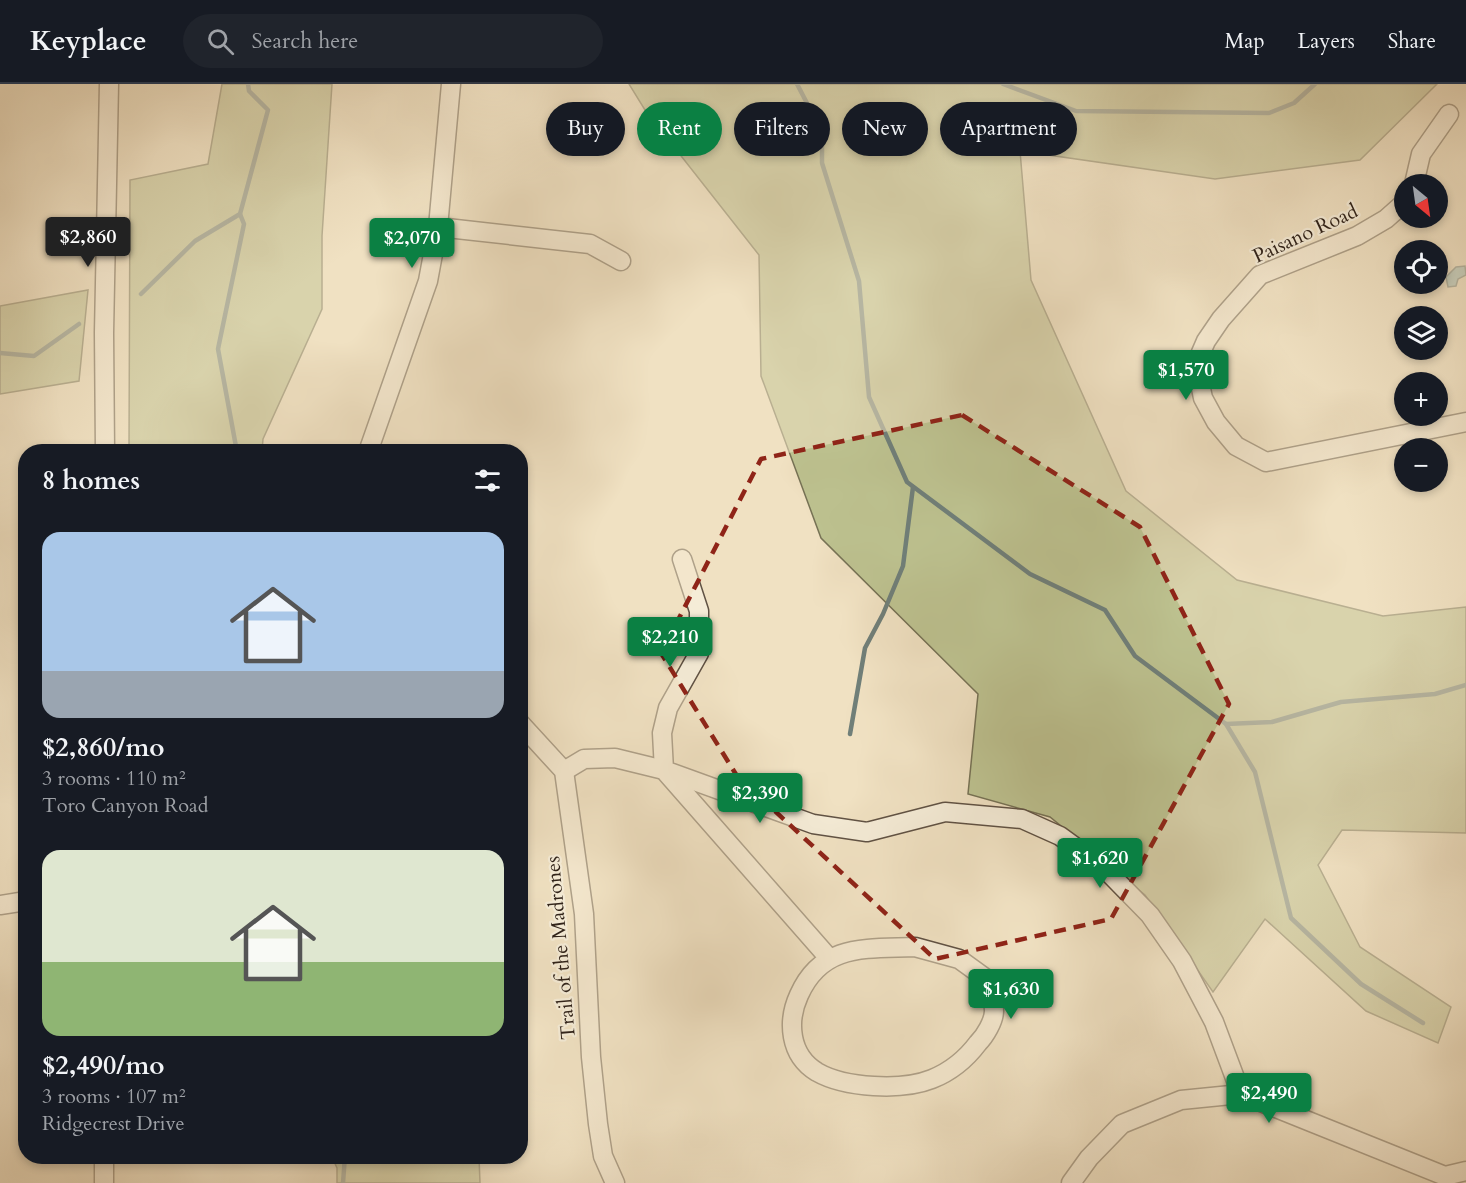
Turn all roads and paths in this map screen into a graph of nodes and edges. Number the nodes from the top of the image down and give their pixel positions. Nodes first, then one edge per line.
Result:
1 (109, 84) edge
2 (451, 84) edge
3 (1449, 114) dead end
4 (1416, 174) edge
5 (1394, 212) edge
6 (438, 227) junction
7 (621, 261) dead end
8 (1466, 422) edge
9 (105, 444) edge
10 (371, 444) edge
11 (682, 559) dead end
12 (528, 732) edge
13 (664, 770) junction
14 (564, 771) junction
15 (18, 902) edge
16 (0, 905) edge
17 (828, 957) junction
18 (1241, 1094) junction
19 (104, 1164) edge
20 (1466, 1172) edge
21 (1445, 1179) edge
22 (104, 1183) edge
23 (615, 1183) edge
24 (1071, 1183) edge

1 - 9 street
2 - 6 street
3 - 4 street
5 - 8 street, Paisano Road
6 - 7 street
6 - 10 street
11 - 13 street
12 - 14 street
13 - 14 street
13 - 17 street
13 - 18 street
14 - 23 street, Trail of the Madrones
15 - 16 street
17 - 17 street
18 - 21 street
18 - 24 street
19 - 22 street
20 - 21 street

